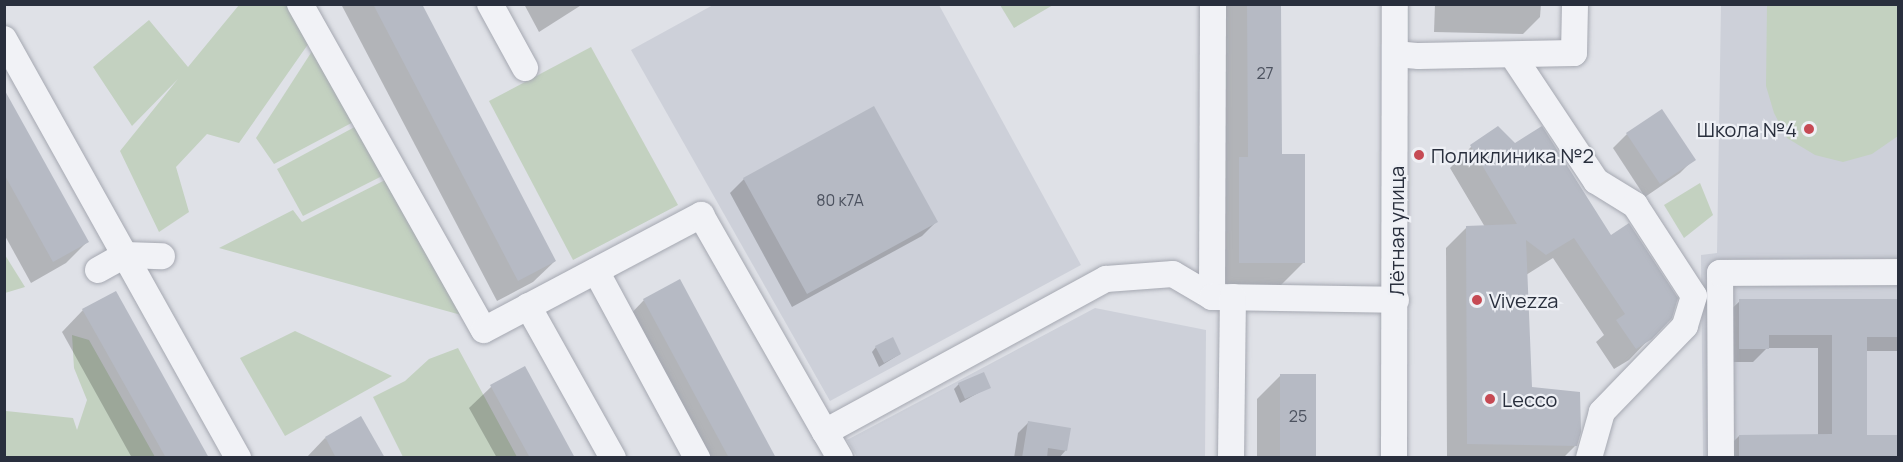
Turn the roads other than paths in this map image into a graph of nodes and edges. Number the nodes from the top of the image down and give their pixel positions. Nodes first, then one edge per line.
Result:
1 (300, 4) edge
2 (490, 4) edge
3 (1214, 4) edge
4 (1395, 4) edge
5 (1575, 4) edge
6 (4, 39) edge
7 (1395, 54) junction
8 (1513, 56) junction
9 (525, 68) dead end
10 (125, 255) junction
11 (162, 255) dead end
12 (98, 270) dead end
13 (596, 271) junction
14 (1899, 272) edge
15 (1223, 297) junction
16 (1396, 300) junction
17 (528, 306) junction
18 (825, 432) junction
19 (238, 458) edge
20 (613, 458) edge
21 (697, 458) edge
22 (840, 458) edge
23 (1231, 458) edge
24 (1394, 458) edge
25 (1589, 458) edge
26 (1721, 458) edge

1 - 17 street
2 - 9 street
3 - 15 street
4 - 7 street, Лётная улица
5 - 8 street
6 - 10 street
7 - 8 street
7 - 16 street, Лётная улица
8 - 25 street
10 - 11 street
10 - 12 street
10 - 19 street
13 - 17 street
13 - 18 street
13 - 21 street
14 - 26 street
15 - 16 street
15 - 18 street
15 - 23 street
16 - 24 street, Лётная улица
17 - 20 street
18 - 22 street

